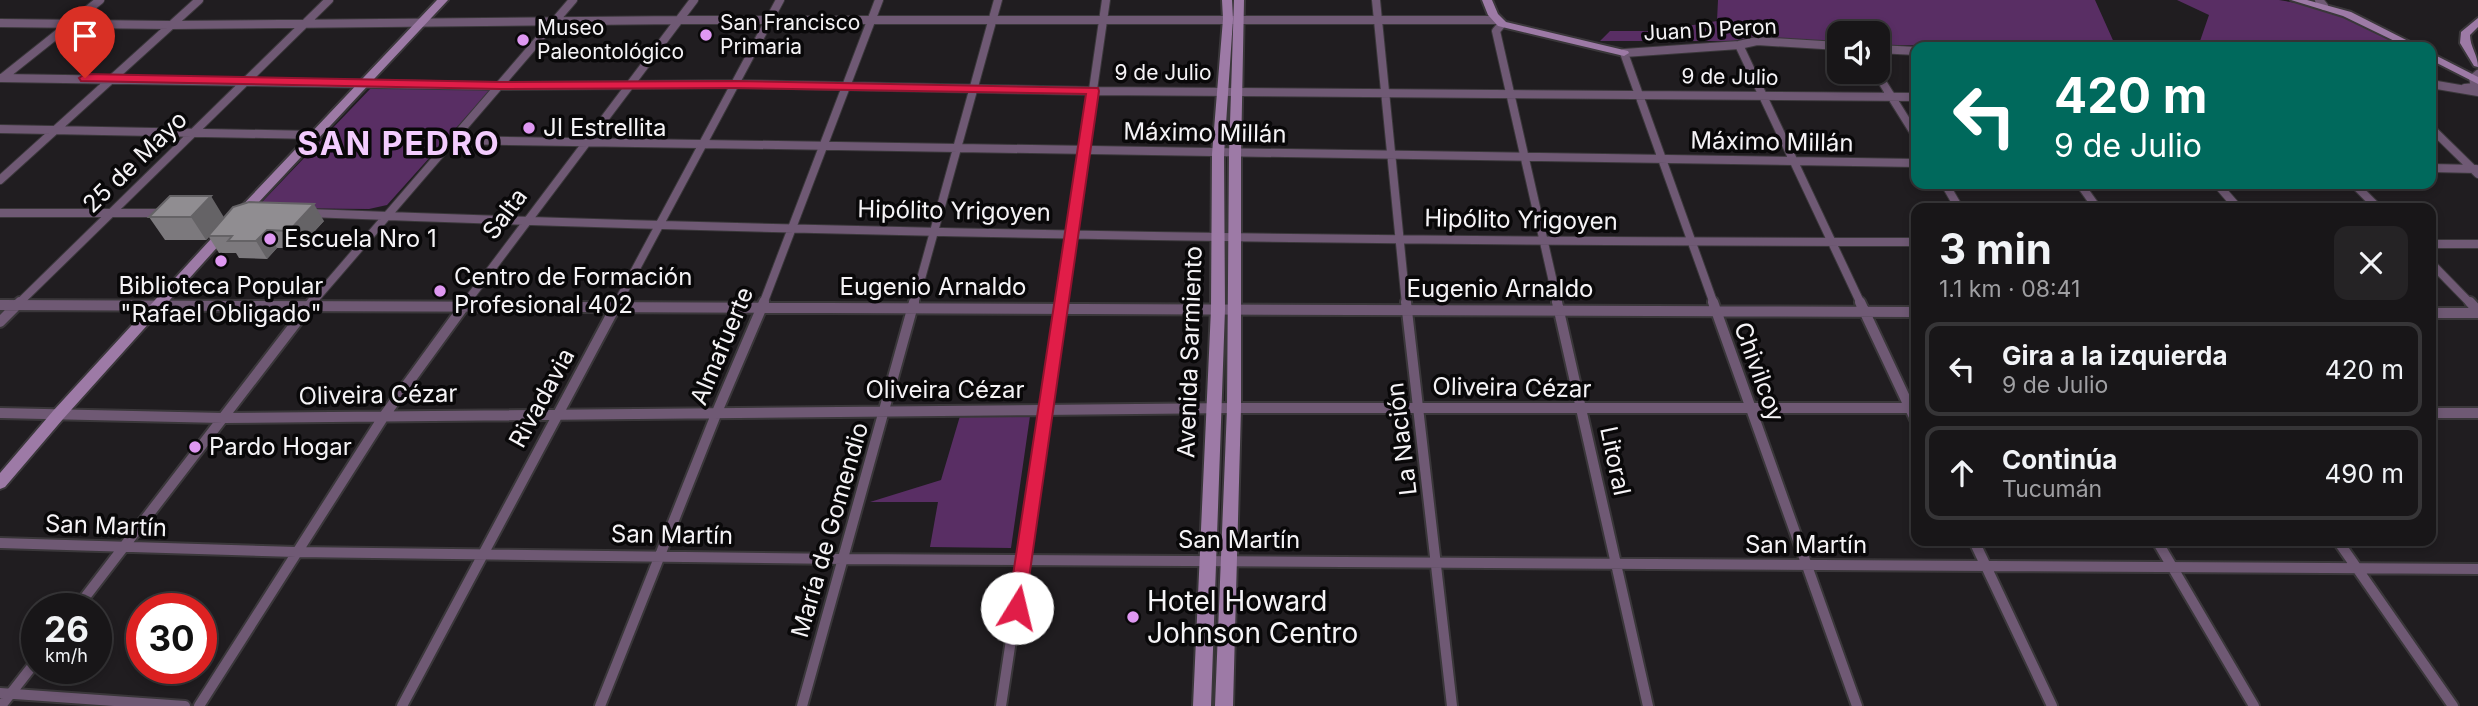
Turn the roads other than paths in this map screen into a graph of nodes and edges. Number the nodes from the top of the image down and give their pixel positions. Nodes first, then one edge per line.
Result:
1 (100, 0) edge
2 (198, 0) edge
3 (329, 0) edge
4 (443, 0) edge
5 (573, 0) edge
6 (694, 0) edge
7 (780, 0) edge
8 (879, 0) edge
9 (998, 0) edge
10 (1105, 0) edge
11 (1227, 0) edge
12 (1238, 0) edge
13 (1376, 0) edge
14 (1487, 0) edge
15 (2310, 2) edge
16 (1233, 19) junction
17 (680, 20) junction
18 (992, 20) junction
19 (1103, 20) junction
20 (1377, 20) junction
21 (768, 21) junction
22 (2478, 21) edge
23 (555, 22) junction
24 (871, 22) junction
25 (1499, 22) junction
26 (0, 23) edge
27 (307, 23) junction
28 (423, 23) junction
29 (69, 25) junction
30 (170, 25) junction
31 (2404, 42) edge
32 (1739, 45) junction
33 (1827, 45) edge
34 (1890, 50) edge
35 (1911, 51) edge
36 (1624, 53) junction
37 (2436, 57) edge
38 (2436, 57) edge
39 (2477, 72) edge
40 (1, 78) edge
41 (113, 78) junction
42 (246, 80) junction
43 (368, 83) junction
44 (734, 84) junction
45 (1884, 84) edge
46 (629, 85) junction
47 (2436, 85) edge
48 (500, 86) junction
49 (846, 86) junction
50 (2461, 88) junction
51 (972, 89) junction
52 (1222, 90) junction
53 (1093, 91) junction
54 (1237, 91) junction
55 (2478, 92) edge
56 (1384, 93) junction
57 (1512, 93) junction
58 (1639, 93) junction
59 (1761, 95) junction
60 (1892, 97) junction
61 (1911, 97) edge
62 (1911, 128) edge
63 (0, 130) edge
64 (55, 131) junction
65 (193, 133) junction
66 (2436, 133) edge
67 (316, 135) junction
68 (452, 140) junction
69 (587, 141) junction
70 (703, 143) junction
71 (823, 146) junction
72 (955, 149) junction
73 (1083, 151) junction
74 (1218, 153) junction
75 (1235, 154) junction
76 (1392, 154) junction
77 (1522, 156) junction
78 (1661, 159) junction
79 (1793, 161) junction
80 (1911, 163) edge
81 (2436, 168) edge
82 (2476, 170) edge
83 (0, 180) edge
84 (2221, 189) edge
85 (2359, 189) edge
86 (2234, 203) edge
87 (2373, 203) edge
88 (0, 213) edge
89 (176, 213) edge
90 (295, 213) edge
91 (110, 214) junction
92 (387, 215) junction
93 (525, 222) junction
94 (659, 227) junction
95 (792, 227) junction
96 (932, 230) junction
97 (1072, 232) junction
98 (1218, 234) junction
99 (1235, 234) junction
100 (1402, 237) junction
101 (1544, 239) junction
102 (1690, 242) junction
103 (1831, 242) junction
104 (1911, 242) edge
105 (2436, 244) edge
106 (2478, 244) edge
107 (2436, 267) edge
108 (0, 305) edge
109 (18, 305) junction
110 (159, 305) junction
111 (309, 306) junction
112 (462, 306) junction
113 (616, 307) junction
114 (762, 307) junction
115 (912, 308) junction
116 (1060, 308) junction
117 (1218, 309) junction
118 (1235, 309) junction
119 (1407, 310) junction
120 (1560, 310) junction
121 (1714, 310) junction
122 (1864, 311) junction
123 (1911, 312) edge
124 (2478, 312) edge
125 (2436, 313) edge
126 (0, 323) edge
127 (1911, 404) edge
128 (1213, 408) junction
129 (1234, 408) junction
130 (1420, 408) junction
131 (1751, 408) junction
132 (1911, 408) edge
133 (1582, 410) junction
134 (1047, 411) junction
135 (717, 412) junction
136 (885, 412) junction
137 (0, 413) edge
138 (559, 413) junction
139 (2436, 413) edge
140 (2478, 413) edge
141 (58, 415) junction
142 (384, 416) junction
143 (223, 418) junction
144 (0, 483) edge
145 (0, 543) edge
146 (1976, 546) edge
147 (2160, 546) edge
148 (2342, 546) edge
149 (124, 547) junction
150 (296, 552) junction
151 (481, 554) junction
152 (660, 556) junction
153 (843, 559) junction
154 (1025, 559) junction
155 (1229, 560) junction
156 (1209, 561) junction
157 (1438, 565) junction
158 (1616, 565) junction
159 (1807, 566) junction
160 (1986, 566) junction
161 (2172, 566) junction
162 (2359, 569) junction
163 (2478, 569) edge
164 (88, 593) edge
165 (21, 677) edge
166 (5, 694) edge
167 (1, 706) edge
168 (185, 706) edge
169 (199, 706) edge
170 (402, 706) edge
171 (600, 706) edge
172 (802, 706) edge
173 (1002, 706) edge
174 (1202, 706) edge
175 (1224, 706) edge
176 (1452, 706) edge
177 (1648, 706) edge
178 (1857, 706) edge
179 (2052, 706) edge
180 (2254, 706) edge
181 (2453, 706) edge

1 - 29 street
2 - 30 street
3 - 27 street, 25 de Mayo
4 - 28 main road
5 - 23 street
6 - 17 street, Salta
7 - 21 street, Rivadavia
8 - 24 street, Almafuerte
9 - 18 street, María de Gomendio
10 - 19 street
11 - 16 main road, Avenida Sarmiento
12 - 16 main road, Avenida Sarmiento
13 - 20 street, La Nación
14 - 25 main road
15 - 31 main road
16 - 19 street
16 - 20 street
16 - 52 main road, Avenida Sarmiento
16 - 54 main road, Avenida Sarmiento
17 - 21 street
17 - 23 street
17 - 46 street, Salta
18 - 19 street
18 - 24 street
18 - 51 street, María de Gomendio
19 - 53 street
20 - 25 street
20 - 56 street, La Nación
21 - 24 street
21 - 44 street, Rivadavia
22 - 39 main road
23 - 28 street
23 - 48 street
24 - 49 street, Almafuerte
25 - 36 main road
25 - 57 street, Litoral
26 - 29 street
27 - 28 street
27 - 30 street
27 - 42 street, 25 de Mayo
28 - 43 main road
29 - 30 street
29 - 40 street
30 - 41 street
32 - 33 street, Juan D Peron
32 - 36 street, Juan D Peron
32 - 59 street
34 - 35 street
36 - 58 street, Chivilcoy
37 - 39 main road
38 - 39 main road
39 - 50 street
40 - 41 street, 9 de Julio
41 - 42 street, 9 de Julio
41 - 64 street
42 - 43 street, 9 de Julio
42 - 65 street, 25 de Mayo
43 - 48 street, 9 de Julio
43 - 67 main road
44 - 46 street, 9 de Julio
44 - 49 street, 9 de Julio
44 - 70 street, Rivadavia
45 - 60 street
46 - 48 street, 9 de Julio
46 - 69 street, Salta
47 - 50 street
48 - 68 street
49 - 51 street, 9 de Julio
49 - 71 street, Almafuerte
50 - 55 street
51 - 53 street, 9 de Julio
51 - 72 street, María de Gomendio
52 - 53 street, 9 de Julio
52 - 54 street, 9 de Julio
52 - 74 main road, Avenida Sarmiento
53 - 73 street
54 - 56 street, 9 de Julio
54 - 75 main road, Avenida Sarmiento
56 - 57 street, 9 de Julio
56 - 76 street, La Nación
57 - 58 street, 9 de Julio
57 - 77 street, Litoral
58 - 59 street, 9 de Julio
58 - 78 street, Chivilcoy
59 - 60 street, 9 de Julio
59 - 79 street
60 - 61 street, 9 de Julio
60 - 62 street
63 - 64 street
64 - 65 street
64 - 83 street
65 - 67 street
65 - 91 street, 25 de Mayo
66 - 82 street
67 - 110 main road
68 - 69 street, Máximo Millán
68 - 92 street
69 - 70 street, Máximo Millán
69 - 93 street, Salta
70 - 71 street, Máximo Millán
70 - 94 street, Rivadavia
71 - 72 street, Máximo Millán
71 - 95 street, Almafuerte
72 - 73 street, Máximo Millán
72 - 96 street, María de Gomendio
73 - 74 street, Máximo Millán
73 - 97 street
74 - 75 street, Máximo Millán
74 - 98 main road, Avenida Sarmiento
75 - 76 street, Máximo Millán
75 - 99 main road, Avenida Sarmiento
76 - 77 street, Máximo Millán
76 - 100 street, La Nación
77 - 78 street, Máximo Millán
77 - 101 street, Litoral
78 - 79 street, Máximo Millán
78 - 102 street, Chivilcoy
79 - 80 street, Máximo Millán
79 - 103 street
81 - 82 street
84 - 86 street
85 - 87 street
88 - 91 street
89 - 91 street
90 - 92 street, Hipólito Yrigoyen
91 - 109 street, 25 de Mayo
92 - 93 street, Hipólito Yrigoyen
92 - 111 street
93 - 94 street, Hipólito Yrigoyen
93 - 112 street, Salta
94 - 95 street, Hipólito Yrigoyen
94 - 113 street, Rivadavia
95 - 96 street, Hipólito Yrigoyen
95 - 114 street, Almafuerte
96 - 97 street, Hipólito Yrigoyen
96 - 115 street, María de Gomendio
97 - 98 street, Hipólito Yrigoyen
97 - 116 street
98 - 99 street, Hipólito Yrigoyen
98 - 117 main road, Avenida Sarmiento
99 - 100 street, Hipólito Yrigoyen
99 - 118 main road, Avenida Sarmiento
100 - 101 street, Hipólito Yrigoyen
100 - 119 street, La Nación
101 - 102 street, Hipólito Yrigoyen
101 - 120 street, Litoral
102 - 103 street, Hipólito Yrigoyen
102 - 121 street, Chivilcoy
103 - 104 street, Hipólito Yrigoyen
103 - 122 street
105 - 106 street
107 - 124 street
108 - 109 street, Eugenio Arnaldo
109 - 110 street, Eugenio Arnaldo
109 - 126 street, 25 de Mayo
110 - 111 street, Eugenio Arnaldo
110 - 141 main road
111 - 112 street, Eugenio Arnaldo
111 - 143 street
112 - 113 street, Eugenio Arnaldo
112 - 142 street, Salta
113 - 114 street, Eugenio Arnaldo
113 - 138 street, Rivadavia
114 - 115 street, Eugenio Arnaldo
114 - 135 street, Almafuerte
115 - 116 street, Eugenio Arnaldo
115 - 136 street, María de Gomendio
116 - 117 street, Eugenio Arnaldo
116 - 134 street
117 - 118 street, Eugenio Arnaldo
117 - 128 main road, Avenida Sarmiento
118 - 119 street, Eugenio Arnaldo
118 - 129 main road, Avenida Sarmiento
119 - 120 street, Eugenio Arnaldo
119 - 130 street, La Nación
120 - 121 street, Eugenio Arnaldo
120 - 133 street, Litoral
121 - 122 street, Eugenio Arnaldo
121 - 131 street, Chivilcoy
122 - 123 street, Eugenio Arnaldo
122 - 127 street
124 - 125 street
128 - 129 street, Oliveira Cézar
128 - 134 street, Oliveira Cézar
128 - 156 main road, Avenida Sarmiento
129 - 130 street, Oliveira Cézar
129 - 155 main road, Avenida Sarmiento
130 - 133 street, Oliveira Cézar
130 - 157 street, La Nación
131 - 132 street, Oliveira Cézar
131 - 133 street, Oliveira Cézar
131 - 159 street, Chivilcoy
133 - 158 street, Litoral
134 - 136 street, Oliveira Cézar
134 - 154 street
135 - 136 street, Oliveira Cézar
135 - 138 street, Oliveira Cézar
135 - 152 street, Almafuerte
136 - 153 street, María de Gomendio
137 - 141 street, Oliveira Cézar
138 - 142 street, Oliveira Cézar
138 - 151 street, Rivadavia
139 - 140 street
141 - 143 street, Oliveira Cézar
141 - 144 main road
142 - 143 street, Oliveira Cézar
142 - 150 street, Salta
143 - 149 street
145 - 149 street, San Martín
146 - 160 street
147 - 161 street
148 - 162 street
149 - 150 street, San Martín
149 - 164 street
150 - 151 street, San Martín
150 - 169 street, Salta
151 - 152 street, San Martín
151 - 170 street, Rivadavia
152 - 153 street, San Martín
152 - 171 street, Almafuerte
153 - 154 street, San Martín
153 - 172 street, María de Gomendio
154 - 156 street, San Martín
154 - 173 street
155 - 156 street, San Martín
155 - 157 street, San Martín
155 - 175 main road, Avenida Sarmiento
156 - 174 main road, Avenida Sarmiento
157 - 158 street, San Martín
157 - 176 street, La Nación
158 - 159 street, San Martín
158 - 177 street, Litoral
159 - 160 street, San Martín
159 - 178 street, Chivilcoy
160 - 161 street, San Martín
160 - 179 street
161 - 162 street, San Martín
161 - 180 street
162 - 163 street, San Martín
162 - 181 street
165 - 166 street
166 - 167 street
166 - 168 street

